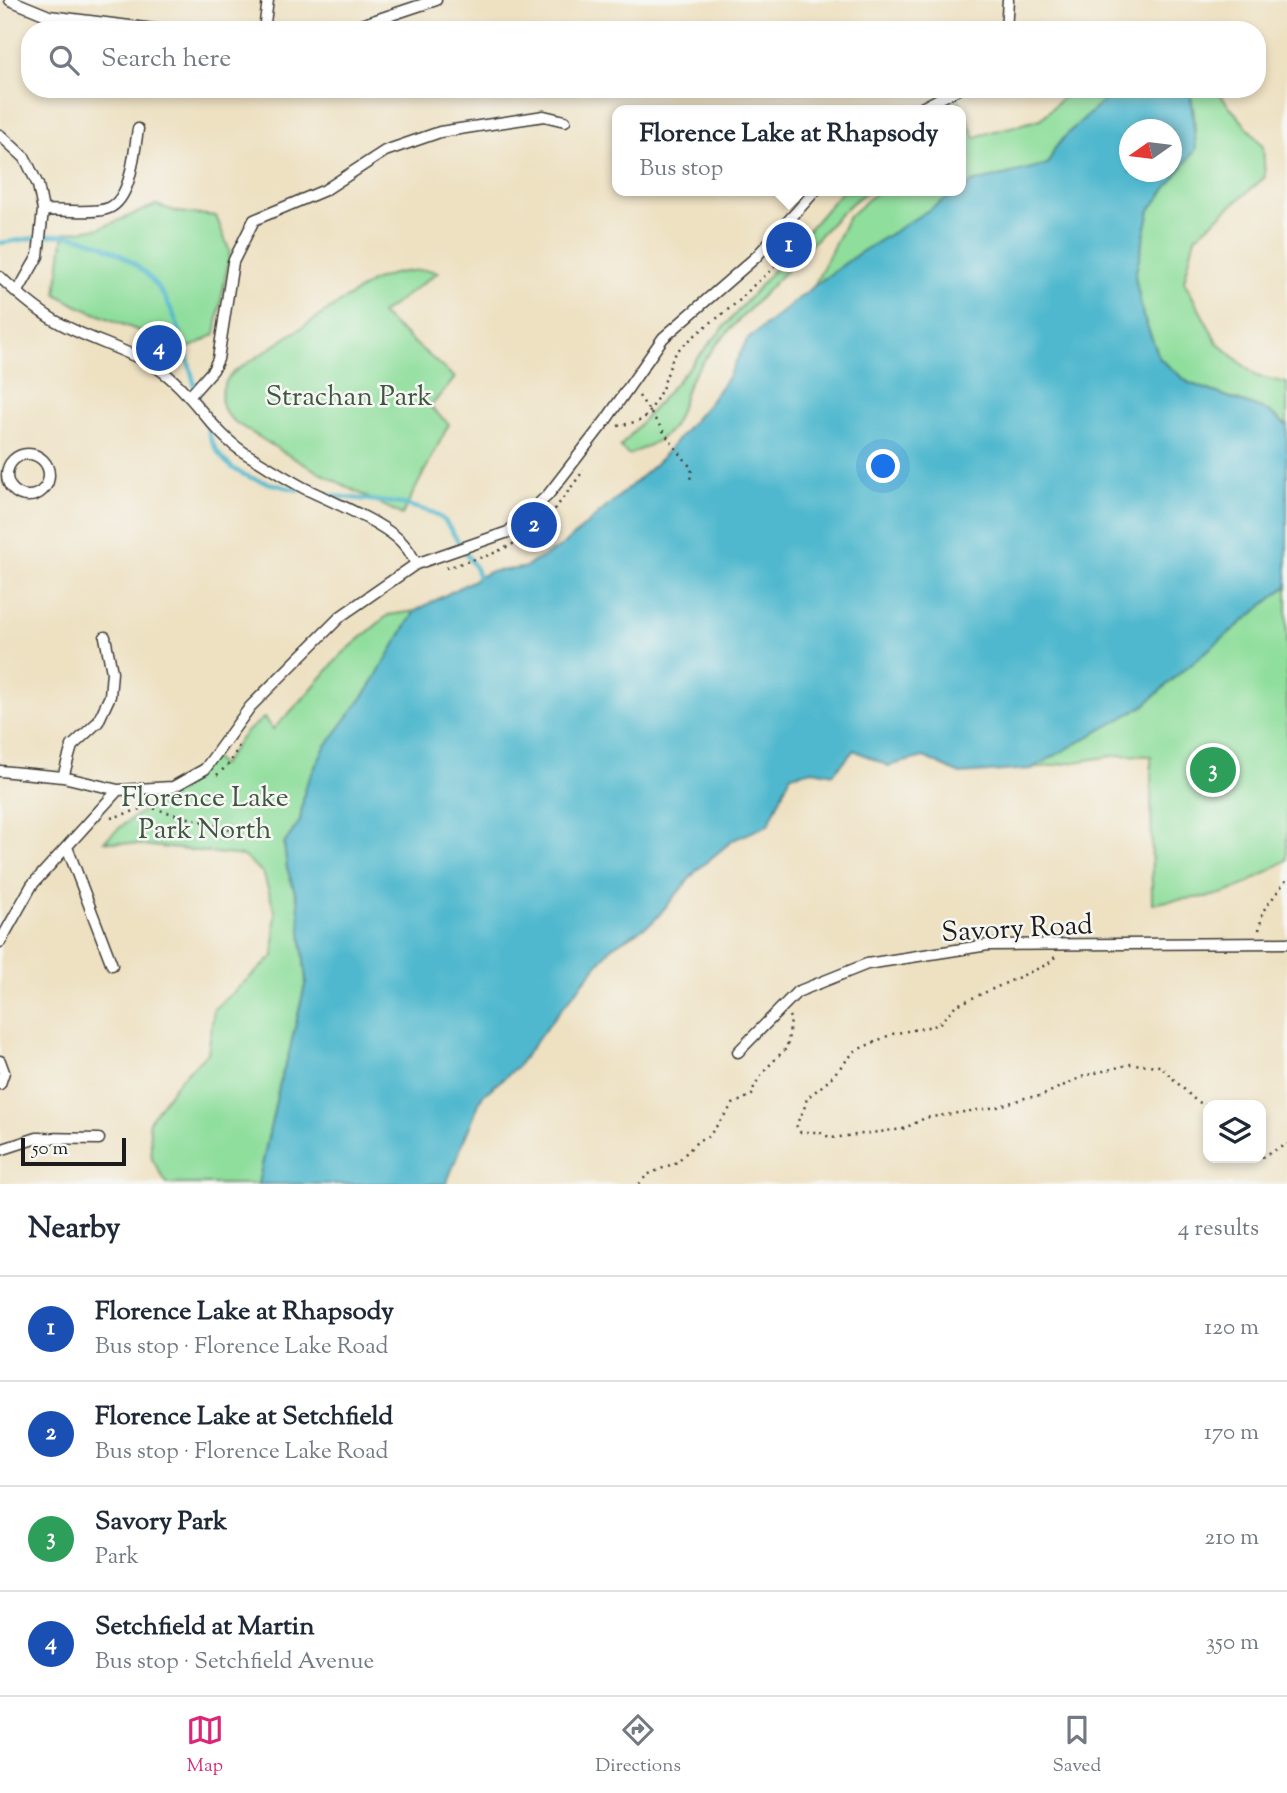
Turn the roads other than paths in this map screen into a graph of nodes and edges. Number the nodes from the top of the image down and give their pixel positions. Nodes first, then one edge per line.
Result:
1 (10, 0) edge
2 (268, 0) edge
3 (436, 0) edge
4 (1009, 0) edge
5 (89, 21) edge
6 (265, 21) edge
7 (373, 21) edge
8 (1007, 21) edge
9 (565, 121) dead end
10 (138, 129) dead end
11 (0, 135) edge
12 (811, 196) edge
13 (43, 210) junction
14 (0, 277) edge
15 (17, 293) junction
16 (189, 397) junction
17 (416, 564) junction
18 (105, 637) dead end
19 (0, 771) edge
20 (63, 777) junction
21 (118, 790) junction
22 (67, 847) junction
23 (0, 942) edge
24 (1287, 943) edge
25 (112, 965) dead end
26 (738, 1052) dead end
27 (0, 1060) edge
28 (0, 1084) edge
29 (99, 1139) dead end
30 (0, 1150) edge

1 - 5 street
2 - 6 street
3 - 7 street
4 - 8 street
9 - 16 street
10 - 13 street
11 - 13 street
12 - 17 street
13 - 15 street
14 - 15 street
15 - 16 street
16 - 17 street
17 - 21 street
18 - 20 street
19 - 20 street
20 - 21 street
21 - 22 street
22 - 23 street
22 - 25 street
24 - 26 street, Savory Road
27 - 28 street
29 - 30 street

